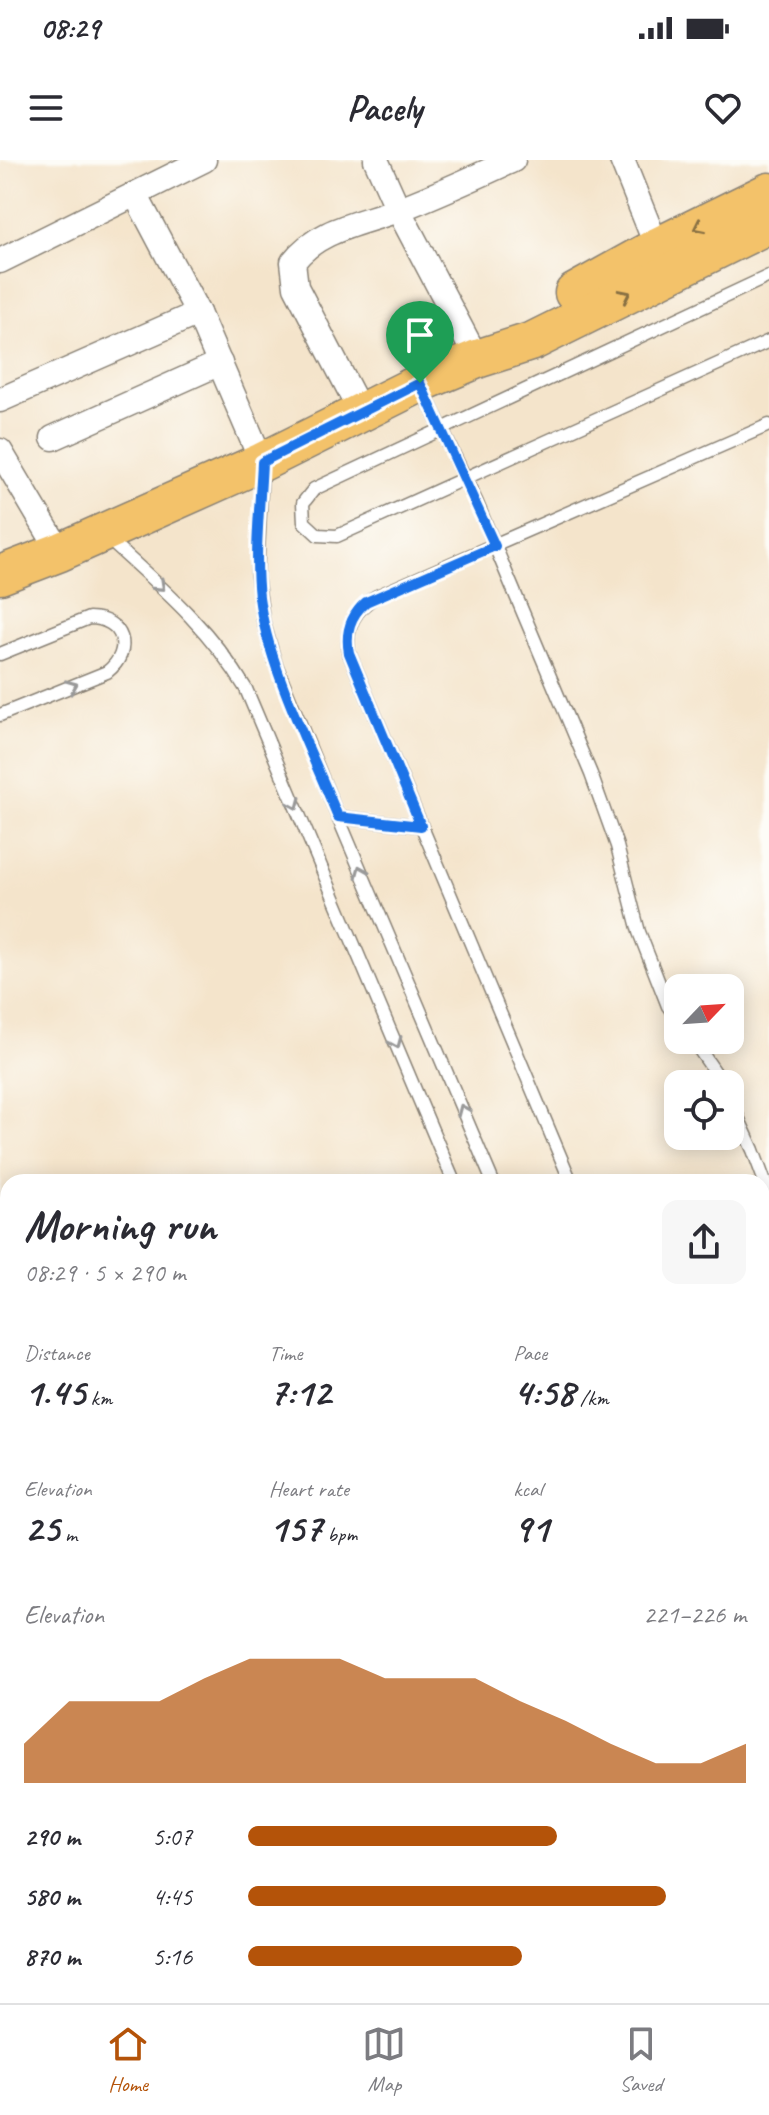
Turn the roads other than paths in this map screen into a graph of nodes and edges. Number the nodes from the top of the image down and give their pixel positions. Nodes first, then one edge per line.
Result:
1 (204, 160) edge
2 (376, 160) edge
3 (513, 160) edge
4 (622, 160) edge
5 (769, 192) edge
6 (135, 194) junction
7 (398, 209) junction
8 (769, 224) edge
9 (657, 247) junction
10 (0, 261) edge
11 (769, 276) edge
12 (198, 313) junction
13 (769, 341) edge
14 (477, 359) junction
15 (220, 363) junction
16 (420, 383) junction
17 (0, 400) edge
18 (361, 412) junction
19 (769, 425) edge
20 (442, 430) junction
21 (53, 438) dead end
22 (0, 451) edge
23 (262, 462) junction
24 (464, 477) junction
25 (102, 533) junction
26 (495, 546) junction
27 (60, 552) junction
28 (0, 575) edge
29 (0, 654) edge
30 (0, 715) edge
31 (338, 817) junction
32 (421, 826) junction
33 (664, 996) edge
34 (744, 1133) edge
35 (451, 1174) edge
36 (490, 1174) edge
37 (568, 1174) edge
38 (761, 1174) edge

1 - 6 street
2 - 7 street
3 - 7 street
4 - 9 street
5 -> 9 main road
6 - 10 street
6 - 12 street
7 - 14 street
7 - 18 street
14 -> 8 main road
9 - 14 main road
11 - 20 lane
12 - 15 street
12 - 17 street
13 - 24 lane
14 - 16 main road
15 - 21 street
15 - 23 street
16 - 18 main road
16 - 20 lane
18 - 23 main road
19 - 26 lane
20 - 24 lane
20 - 24 lane
22 - 27 street
23 - 25 main road
23 - 31 lane
24 - 26 lane
25 - 27 main road
25 -> 35 lane
26 - 32 lane
26 - 33 lane
27 - 28 main road
30 -> 29 lane
31 - 32 lane
36 -> 31 lane
32 - 37 lane
34 - 38 lane

